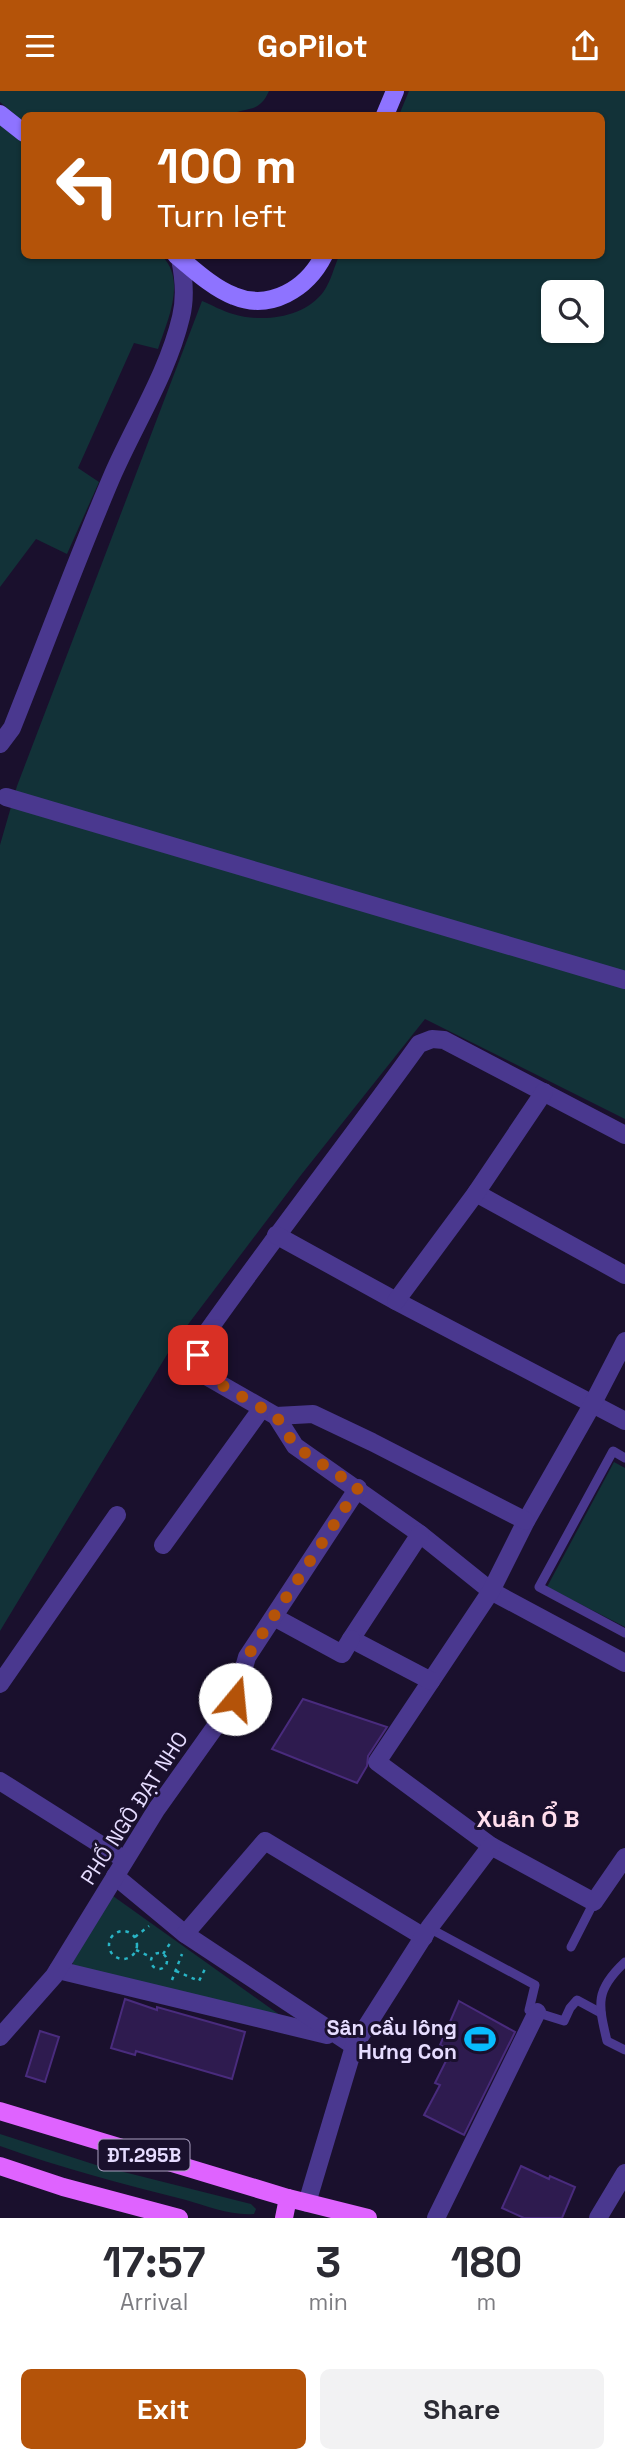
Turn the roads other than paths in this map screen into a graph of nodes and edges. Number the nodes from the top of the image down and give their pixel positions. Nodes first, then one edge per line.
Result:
1 (395, 91) edge
2 (385, 112) edge
3 (0, 114) edge
4 (21, 131) edge
5 (179, 259) edge
6 (181, 259) edge
7 (321, 259) edge
8 (0, 744) edge
9 (6, 797) dead end
10 (625, 980) edge
11 (544, 1092) junction
12 (625, 1135) edge
13 (476, 1193) junction
14 (276, 1235) junction
15 (625, 1275) edge
16 (396, 1301) junction
17 (625, 1341) edge
18 (592, 1405) junction
19 (269, 1412) junction
20 (625, 1421) edge
21 (625, 1458) edge
22 (358, 1488) junction
23 (117, 1515) dead end
24 (526, 1521) junction
25 (420, 1534) junction
26 (163, 1545) dead end
27 (491, 1591) junction
28 (274, 1617) junction
29 (625, 1633) edge
30 (351, 1639) junction
31 (625, 1663) edge
32 (431, 1681) junction
33 (0, 1683) edge
34 (0, 1781) edge
35 (491, 1846) junction
36 (625, 1857) edge
37 (120, 1868) junction
38 (594, 1902) junction
39 (427, 1933) junction
40 (180, 1942) junction
41 (571, 1948) dead end
42 (625, 1962) edge
43 (58, 1970) junction
44 (537, 2012) junction
45 (601, 2013) junction
46 (0, 2037) edge
47 (337, 2037) junction
48 (354, 2046) junction
49 (625, 2050) edge
50 (0, 2111) edge
51 (0, 2166) edge
52 (625, 2173) edge
53 (288, 2198) junction
54 (307, 2203) junction
55 (171, 2217) edge
56 (284, 2218) edge
57 (369, 2218) edge
58 (436, 2218) edge
59 (598, 2218) edge

1 - 2 street
3 - 4 street
5 - 8 street
6 - 7 street
9 - 10 street
11 - 12 street
11 - 13 street
11 - 14 street
13 - 15 street
13 - 16 street
14 - 16 street
14 - 19 street
16 - 18 street
17 - 18 street
18 - 20 street
18 - 24 street
19 - 22 street
19 - 24 street
19 - 26 street
21 - 29 lane
22 - 25 street
22 - 28 street, PHỐ NGÔ ĐẠT NHO
23 - 33 street
24 - 27 street
25 - 27 street
25 - 30 street
27 - 31 street
27 - 32 street
28 - 30 street
28 - 37 street, PHỐ NGÔ ĐẠT NHO
30 - 32 street
32 - 35 street
34 - 37 street
35 - 38 street
35 - 39 street
36 - 38 street
37 - 40 street
37 - 43 street, PHỐ NGÔ ĐẠT NHO
38 - 41 lane
39 - 40 street
39 - 44 lane
39 - 48 street
40 - 47 street
42 - 45 lane
43 - 46 street, PHỐ NGÔ ĐẠT NHO
43 - 47 street
44 - 45 lane
44 - 58 street
45 - 49 lane
47 - 48 street
48 - 54 street
50 - 53 main road, ĐT.295B
51 - 55 main road, ĐT.295B
52 - 59 street
53 - 54 main road, ĐT.295B
53 - 56 main road
54 - 57 main road, ĐT.295B

